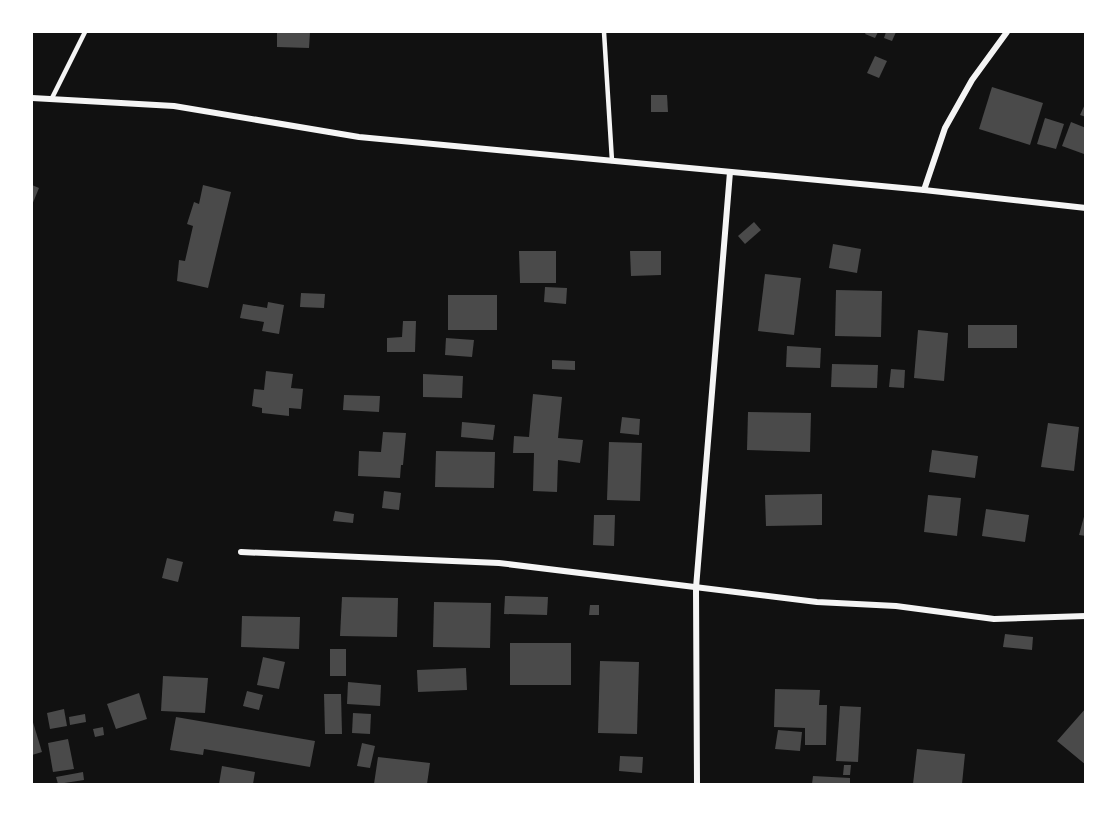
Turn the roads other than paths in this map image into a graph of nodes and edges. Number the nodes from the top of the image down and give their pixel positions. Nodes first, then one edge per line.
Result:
1 (85, 32) edge
2 (604, 32) edge
3 (1007, 32) edge
4 (32, 98) edge
5 (52, 98) junction
6 (612, 161) junction
7 (730, 172) junction
8 (924, 190) junction
9 (1086, 208) edge
10 (241, 552) dead end
11 (696, 588) junction
12 (1086, 616) edge
13 (697, 784) edge

1 - 5 lane
2 - 6 lane
3 - 8 street
4 - 5 street
5 - 6 street
6 - 7 street
7 - 8 street
7 - 11 street
8 - 9 street
10 - 11 street
11 - 12 street
11 - 13 street

